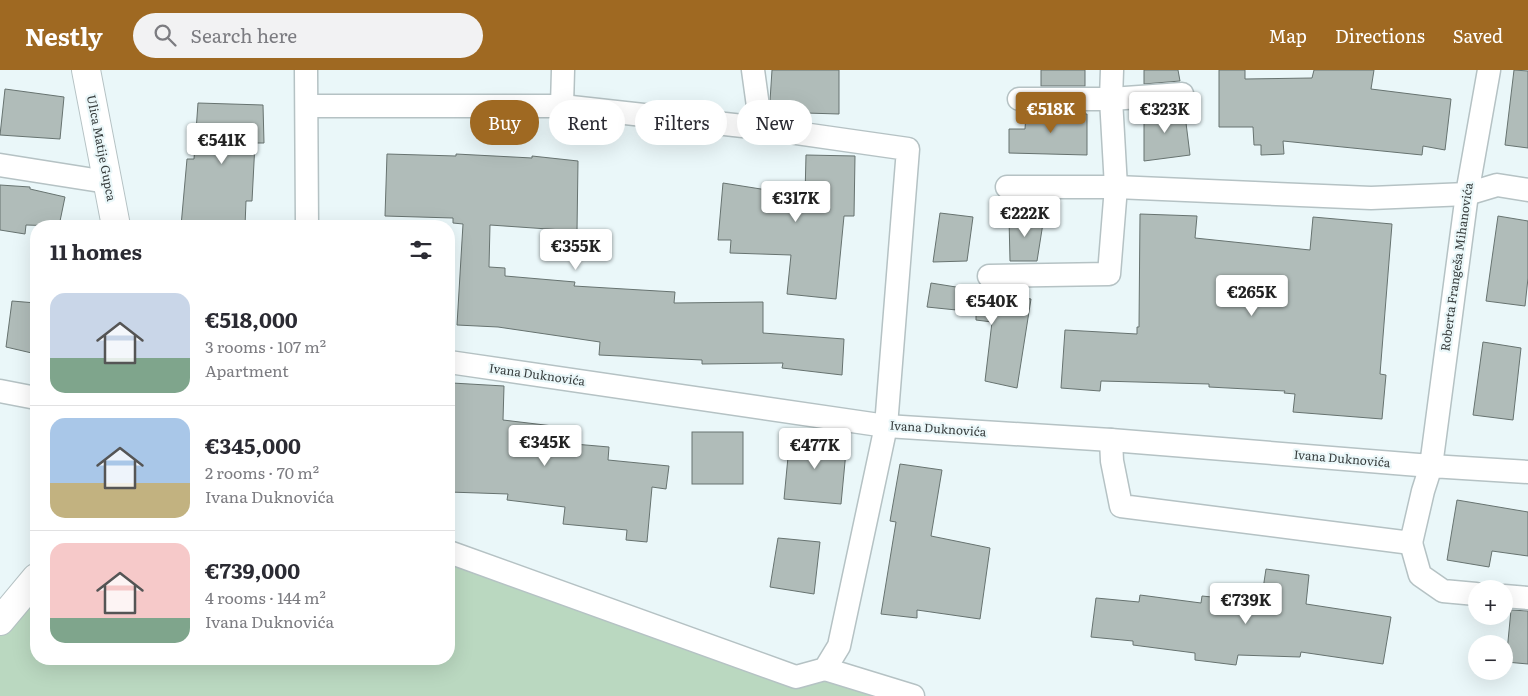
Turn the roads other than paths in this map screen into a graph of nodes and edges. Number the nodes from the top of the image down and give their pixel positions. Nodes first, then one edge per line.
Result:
1 (86, 70) edge
2 (306, 70) edge
3 (563, 70) edge
4 (753, 70) edge
5 (1112, 70) edge
6 (1489, 70) edge
7 (1182, 94) dead end
8 (1019, 99) dead end
9 (1111, 99) junction
10 (562, 100) edge
11 (757, 100) edge
12 (307, 106) junction
13 (549, 106) edge
14 (625, 113) edge
15 (737, 125) edge
16 (812, 135) edge
17 (0, 165) edge
18 (107, 182) junction
19 (1007, 187) dead end
20 (1116, 187) junction
21 (1528, 190) edge
22 (1467, 194) junction
23 (115, 220) edge
24 (307, 220) edge
25 (989, 276) dead end
26 (455, 363) edge
27 (0, 392) edge
28 (30, 397) edge
29 (886, 426) junction
30 (1111, 440) junction
31 (1431, 466) junction
32 (1528, 472) edge
33 (1411, 543) junction
34 (455, 554) edge
35 (30, 585) edge
36 (1468, 593) edge
37 (1513, 597) edge
38 (1528, 598) edge
39 (0, 621) edge
40 (825, 668) junction
41 (913, 696) edge

1 - 18 street, Ulica Matije Gupca
2 - 12 street
3 - 10 street
4 - 11 street
5 - 9 street
6 - 22 street, Roberta Frangeša Mihanovića
7 - 9 street
8 - 9 street
9 - 20 street
12 - 13 street
12 - 24 street
14 - 15 street
16 - 29 street
17 - 18 street
18 - 23 street, Ulica Matije Gupca
19 - 20 street
20 - 22 street
20 - 25 street
21 - 22 street
22 - 31 street, Roberta Frangeša Mihanovića
26 - 29 street, Ivana Duknovića
27 - 28 street
29 - 30 street, Ivana Duknovića
29 - 40 street
30 - 31 street, Ivana Duknovića
30 - 33 street
31 - 32 street, Ivana Duknovića
31 - 33 street, Roberta Frangeša Mihanovića
33 - 36 street
34 - 40 street
35 - 39 street
37 - 38 street
40 - 41 street

